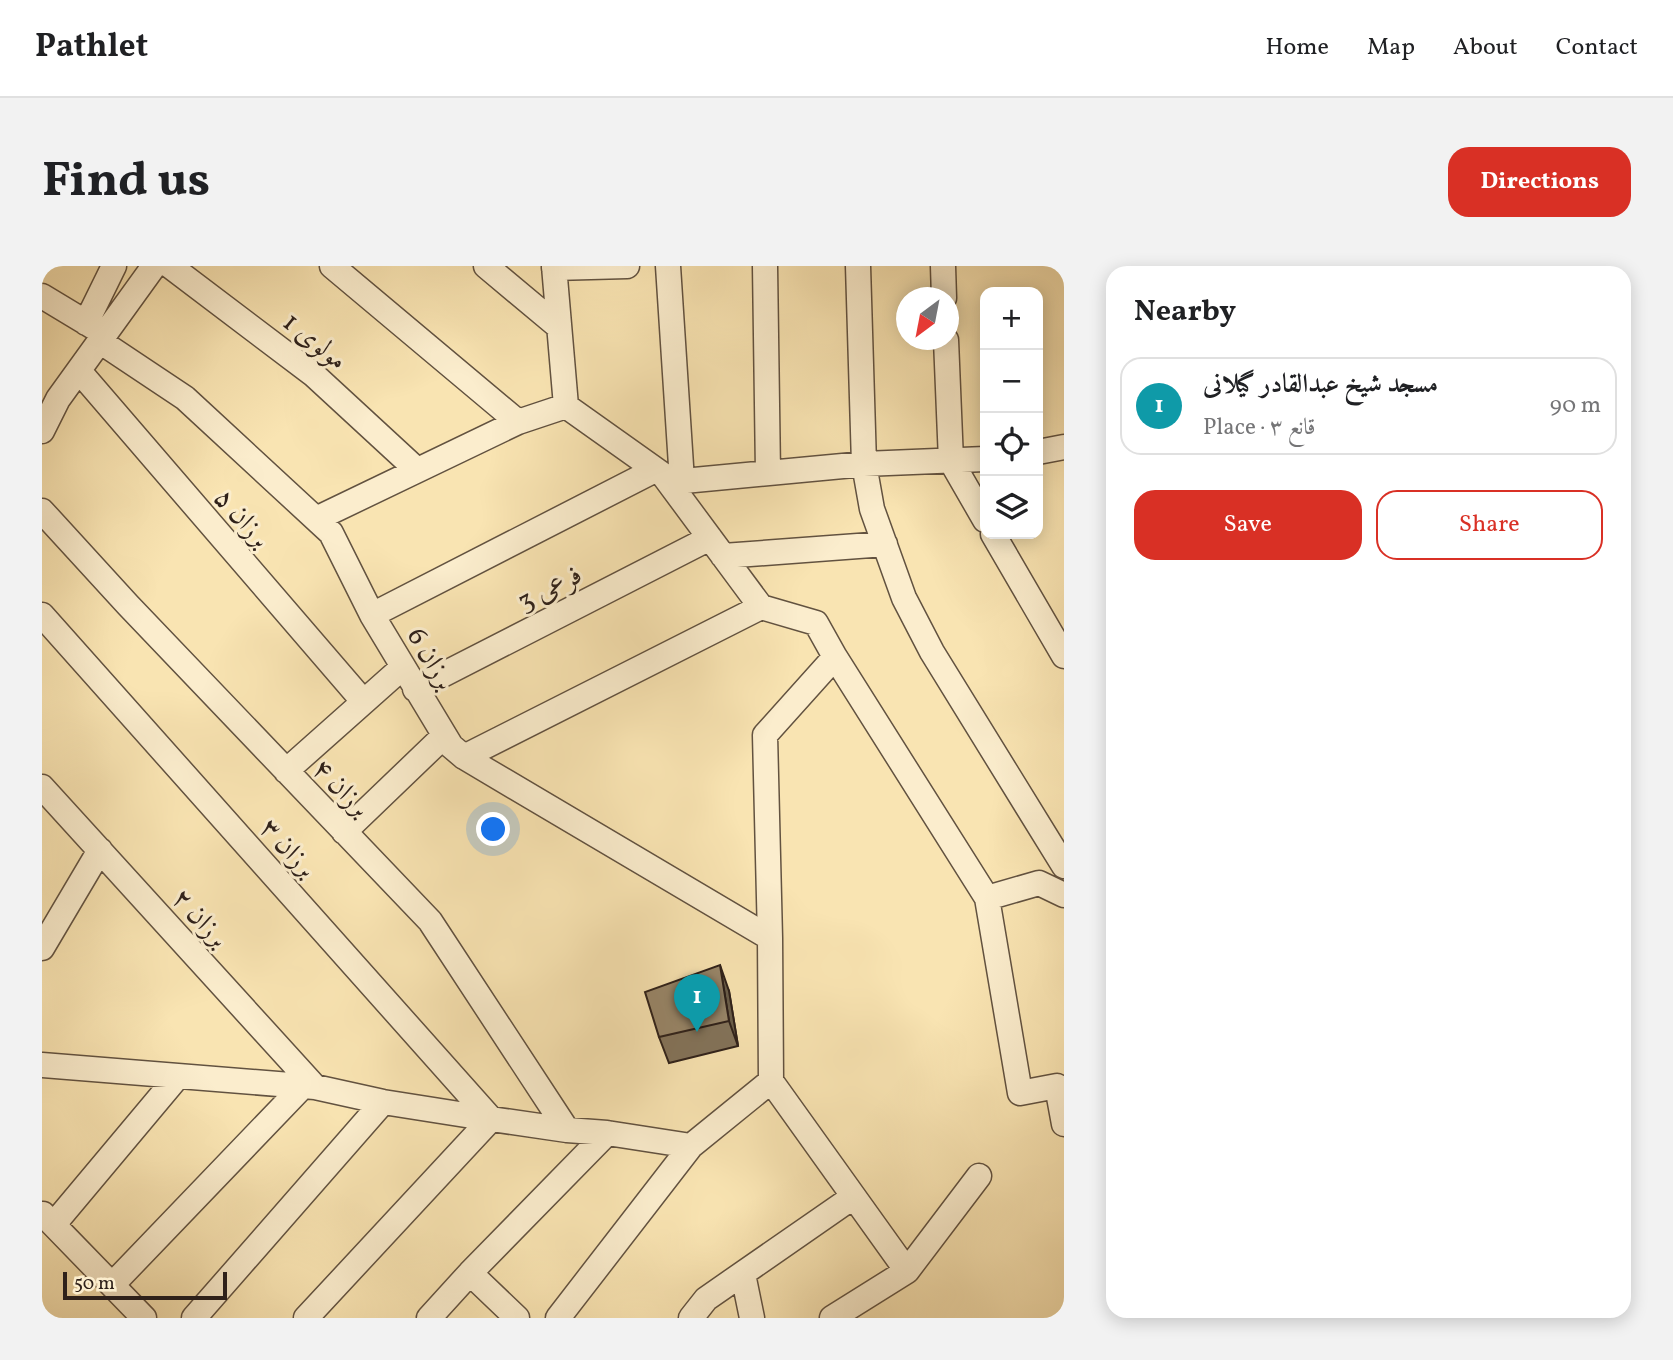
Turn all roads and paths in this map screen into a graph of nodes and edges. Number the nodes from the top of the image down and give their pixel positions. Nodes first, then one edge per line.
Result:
1 (114, 266) edge
2 (154, 266) edge
3 (170, 266) edge
4 (332, 266) edge
5 (486, 266) edge
6 (627, 266) edge
7 (668, 266) edge
8 (765, 266) edge
9 (858, 266) edge
10 (943, 266) edge
11 (554, 267) edge
12 (944, 287) edge
13 (42, 296) edge
14 (559, 327) junction
15 (97, 333) junction
16 (946, 350) edge
17 (79, 371) junction
18 (566, 407) junction
19 (518, 422) junction
20 (42, 431) edge
21 (1064, 447) edge
22 (1043, 451) edge
23 (980, 459) edge
24 (951, 461) junction
25 (864, 464) junction
26 (417, 470) junction
27 (768, 473) junction
28 (667, 475) junction
29 (42, 511) edge
30 (980, 511) edge
31 (316, 519) junction
32 (996, 539) edge
33 (885, 544) junction
34 (717, 547) junction
35 (761, 607) junction
36 (42, 615) edge
37 (372, 615) junction
38 (1064, 656) edge
39 (835, 657) junction
40 (409, 678) junction
41 (363, 701) junction
42 (444, 736) junction
43 (464, 757) junction
44 (286, 771) junction
45 (42, 787) edge
46 (344, 832) junction
47 (100, 850) junction
48 (1064, 866) edge
49 (1064, 895) edge
50 (987, 898) junction
51 (770, 938) junction
52 (44, 939) edge
53 (42, 1065) edge
54 (178, 1076) junction
55 (771, 1081) junction
56 (309, 1087) junction
57 (383, 1102) junction
58 (491, 1119) junction
59 (1064, 1124) edge
60 (567, 1130) junction
61 (607, 1133) junction
62 (691, 1146) junction
63 (979, 1176) dead end
64 (853, 1197) junction
65 (48, 1219) edge
66 (907, 1272) junction
67 (470, 1273) junction
68 (743, 1274) junction
69 (112, 1284) junction
70 (144, 1318) edge
71 (194, 1318) edge
72 (306, 1318) edge
73 (429, 1318) edge
74 (517, 1318) edge
75 (558, 1318) edge
76 (691, 1318) edge
77 (751, 1318) edge
78 (832, 1318) edge

1 - 15 street
2 - 15 street
3 - 26 street, مولوی 1
4 - 19 street
5 - 14 street
6 - 11 street
7 - 28 street
8 - 27 street
9 - 25 street
10 - 12 street
11 - 14 street
13 - 15 street, برزان 6
14 - 18 street
15 - 17 street
15 - 31 street, برزان 6
16 - 24 street
17 - 20 street
17 - 41 street, برزان ۵
18 - 19 street
18 - 28 street
19 - 26 street
21 - 22 street
23 - 24 street
24 - 25 street
24 - 30 street
25 - 27 street
25 - 33 street
26 - 31 street
27 - 28 street
28 - 34 street
28 - 37 street
29 - 44 street, برزان ۴
31 - 37 street, برزان 6
32 - 38 street
33 - 34 street
33 - 48 street
34 - 35 street
34 - 40 street, فرعی 3
35 - 39 street
35 - 43 street
36 - 58 street, برزان ۳
37 - 40 street, برزان 6
39 - 50 street
39 - 51 street
40 - 41 street, فرعی 3
40 - 42 street, برزان 6
41 - 44 street, فرعی 3
42 - 43 street, برزان 6
42 - 46 street
43 - 51 street, برزان 6
44 - 46 street, برزان ۴
45 - 47 street, برزان ۲
46 - 60 street, برزان ۴
47 - 52 street
47 - 56 street, برزان ۲
49 - 50 street
50 - 59 street
51 - 55 street
53 - 54 street
54 - 56 street
54 - 65 street
55 - 62 street
55 - 64 street
56 - 57 street
56 - 69 street
57 - 58 street
57 - 71 street
58 - 60 street
58 - 72 street
60 - 61 street
61 - 62 street
61 - 67 street
62 - 75 street
63 - 66 street
64 - 66 street
64 - 68 street
65 - 69 street
66 - 78 street
67 - 73 street
67 - 74 street
68 - 76 street
68 - 77 street
69 - 70 street

